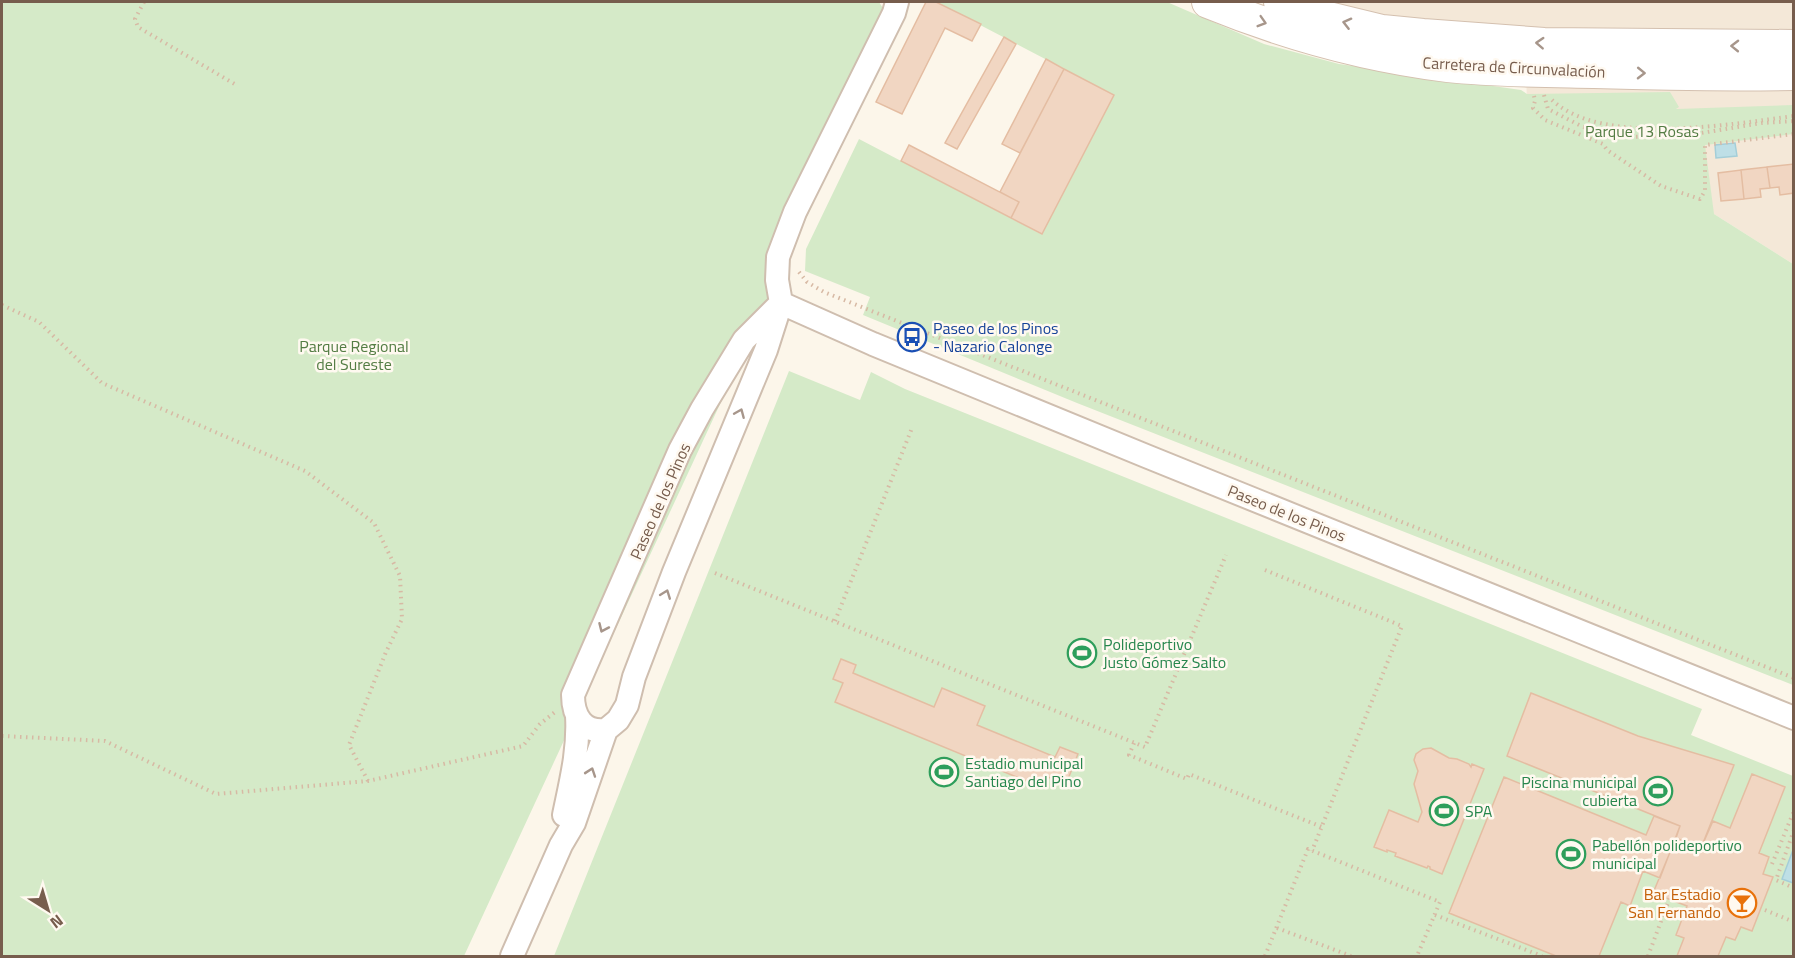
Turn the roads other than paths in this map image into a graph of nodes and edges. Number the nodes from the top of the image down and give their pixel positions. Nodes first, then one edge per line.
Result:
1 (897, 2) edge
2 (1208, 2) edge
3 (1280, 2) edge
4 (1794, 46) edge
5 (1794, 74) edge
6 (781, 303) junction
7 (577, 716) junction
8 (1794, 718) edge
9 (606, 730) junction
10 (561, 845) junction
11 (512, 957) edge

1 - 6 street, Paseo de los Pinos
2 -> 5 main road, Carretera de Circunvalación
4 -> 3 main road, Carretera de Circunvalación
6 -> 7 street, Paseo de los Pinos
6 - 8 street, Paseo de los Pinos
9 -> 6 street, Paseo de los Pinos
7 - 9 street
7 - 10 street, Paseo de los Pinos
10 -> 9 street, Paseo de los Pinos
10 - 11 street, Paseo de los Pinos

